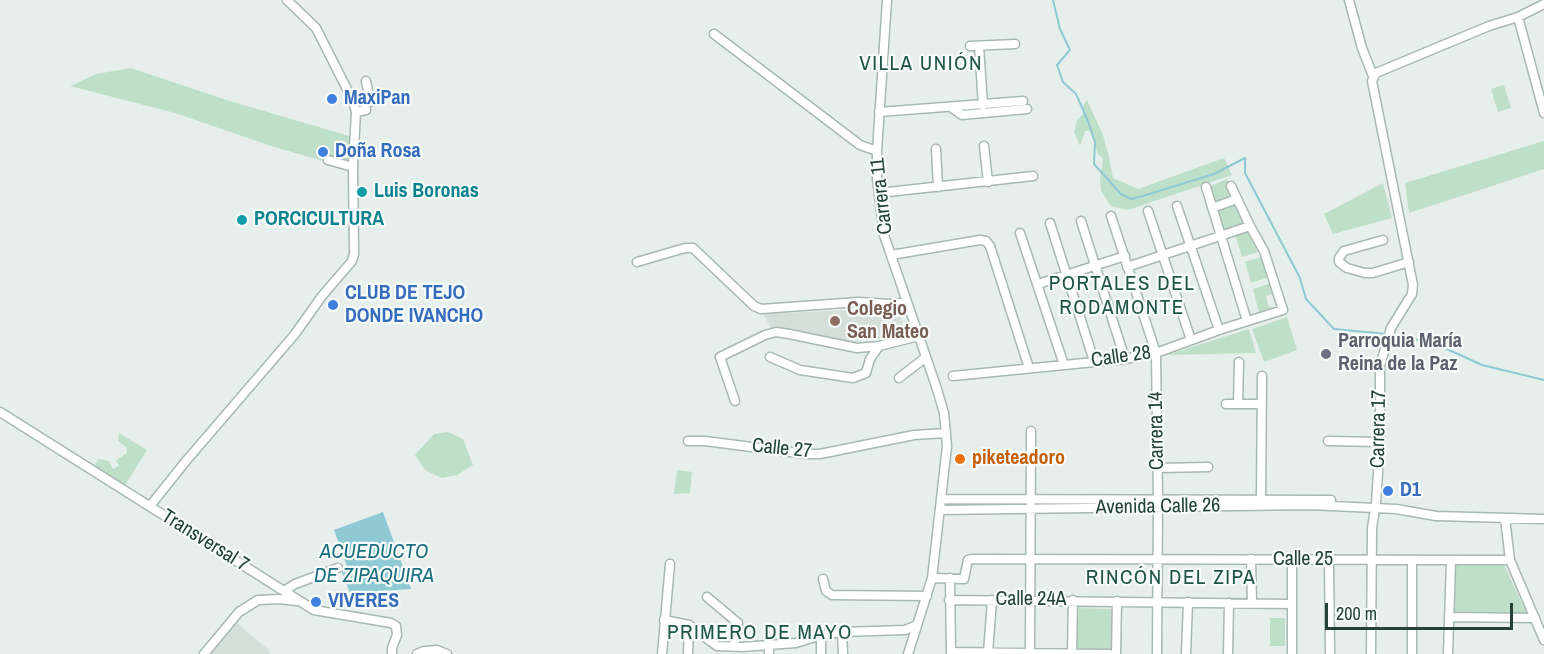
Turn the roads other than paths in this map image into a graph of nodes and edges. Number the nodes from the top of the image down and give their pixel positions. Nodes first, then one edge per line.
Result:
1 (287, 0) edge
2 (887, 0) edge
3 (1349, 0) edge
4 (1544, 4) edge
5 (1518, 17) junction
6 (714, 34) dead end
7 (1015, 44) dead end
8 (1375, 74) junction
9 (366, 81) dead end
10 (983, 105) junction
11 (952, 108) junction
12 (356, 112) junction
13 (879, 112) junction
14 (1544, 113) edge
15 (984, 146) dead end
16 (936, 149) dead end
17 (877, 151) junction
18 (328, 160) dead end
19 (353, 167) junction
20 (1033, 176) dead end
21 (988, 182) junction
22 (1231, 186) dead end
23 (938, 187) junction
24 (1206, 187) dead end
25 (879, 193) junction
26 (1237, 199) junction
27 (1177, 206) dead end
28 (1212, 208) junction
29 (1148, 211) dead end
30 (1111, 216) dead end
31 (1080, 221) dead end
32 (1050, 223) dead end
33 (1250, 226) junction
34 (1020, 233) dead end
35 (1220, 236) junction
36 (1383, 240) dead end
37 (1191, 246) junction
38 (891, 255) junction
39 (1163, 255) junction
40 (1125, 256) junction
41 (637, 262) dead end
42 (1409, 262) junction
43 (1094, 265) junction
44 (1128, 267) junction
45 (1067, 274) junction
46 (1038, 284) junction
47 (907, 302) junction
48 (1247, 321) junction
49 (1220, 330) junction
50 (919, 336) junction
51 (1191, 340) junction
52 (879, 346) junction
53 (1156, 353) junction
54 (770, 357) dead end
55 (927, 357) junction
56 (1125, 359) junction
57 (1094, 361) junction
58 (1239, 362) dead end
59 (1064, 365) junction
60 (1029, 368) junction
61 (953, 376) dead end
62 (1262, 376) dead end
63 (899, 378) dead end
64 (735, 401) dead end
65 (1226, 404) dead end
66 (1239, 404) junction
67 (1261, 404) junction
68 (0, 412) edge
69 (1031, 431) dead end
70 (946, 433) junction
71 (688, 441) dead end
72 (1328, 441) dead end
73 (1380, 442) junction
74 (1208, 467) dead end
75 (1158, 468) junction
76 (942, 499) junction
77 (1261, 499) junction
78 (1158, 503) junction
79 (1030, 504) junction
80 (1375, 505) junction
81 (150, 506) junction
82 (940, 510) junction
83 (1544, 513) edge
84 (1505, 518) junction
85 (1544, 519) edge
86 (1157, 559) junction
87 (1251, 559) junction
88 (1030, 560) junction
89 (1292, 560) junction
90 (1329, 560) junction
91 (1372, 560) junction
92 (1412, 560) junction
93 (1510, 560) junction
94 (1450, 561) junction
95 (670, 564) dead end
96 (338, 568) dead end
97 (932, 578) junction
98 (950, 578) junction
99 (823, 579) dead end
100 (284, 591) junction
101 (927, 596) junction
102 (707, 597) dead end
103 (1030, 599) junction
104 (950, 600) junction
105 (992, 600) junction
106 (1073, 600) junction
107 (1117, 601) junction
108 (1157, 601) junction
109 (300, 602) junction
110 (1188, 602) junction
111 (1229, 603) junction
112 (1252, 603) junction
113 (1292, 604) junction
114 (1449, 617) junction
115 (1535, 618) junction
116 (664, 620) junction
117 (689, 624) junction
118 (917, 625) junction
119 (842, 632) junction
120 (821, 635) junction
121 (1544, 640) edge
122 (796, 643) junction
123 (769, 644) junction
124 (740, 649) edge
125 (717, 650) edge
126 (951, 653) edge
127 (988, 653) edge
128 (1030, 653) edge
129 (1072, 653) edge
130 (204, 654) edge
131 (392, 654) edge
132 (417, 654) edge
133 (447, 654) edge
134 (662, 654) edge
135 (688, 654) edge
136 (769, 654) edge
137 (795, 654) edge
138 (821, 654) edge
139 (843, 654) edge
140 (908, 654) edge
141 (1109, 654) edge
142 (1116, 654) edge
143 (1157, 654) edge
144 (1186, 654) edge
145 (1228, 654) edge
146 (1292, 654) edge
147 (1330, 654) edge
148 (1371, 654) edge
149 (1412, 654) edge
150 (1448, 654) edge

1 - 12 street
2 - 13 street, Carrera 11
3 - 8 street
4 - 5 street
5 - 8 street
5 - 14 street
6 - 17 street
7 - 10 street
8 - 42 street, Carrera 17
9 - 12 street
10 - 11 street
10 - 11 street
11 - 13 street
12 - 19 street
13 - 17 street, Carrera 11
15 - 21 street
16 - 23 street
17 - 25 street, Carrera 11
18 - 19 street
19 - 81 street
20 - 21 street
21 - 23 street
22 - 26 street
23 - 25 street
24 - 28 street
25 - 38 street, Carrera 11
26 - 28 street
26 - 33 street
27 - 37 street
28 - 35 street
29 - 39 street
30 - 40 street, Carrera 14
31 - 43 street
32 - 45 street
33 - 35 street
33 - 48 street, Calle 28
34 - 46 street
35 - 37 street
35 - 48 street
36 - 42 street
37 - 39 street
37 - 49 street
38 - 47 street, Carrera 11
38 - 60 street
39 - 44 street
39 - 51 street
40 - 43 street
40 - 44 street, Carrera 14
41 - 47 street
42 - 73 street, Carrera 17
43 - 45 street
43 - 56 street
44 - 53 street, Carrera 14
45 - 46 street
45 - 57 street
46 - 59 street
47 - 50 street, Carrera 11
48 - 49 street, Calle 28
49 - 51 street, Calle 28
50 - 52 street
50 - 55 street, Carrera 11
51 - 53 street, Calle 28
52 - 54 street
52 - 64 street
53 - 56 street, Calle 28
53 - 75 street, Carrera 14
55 - 63 street
55 - 70 street, Carrera 11
56 - 57 street, Calle 28
57 - 59 street, Calle 28
58 - 66 street
59 - 60 street, Calle 28
60 - 61 street, Calle 28
62 - 67 street
65 - 66 street
66 - 67 street
67 - 77 street
68 - 81 street, Transversal 7
69 - 79 street
70 - 71 street, Calle 27
70 - 76 street, Carrera 11
72 - 73 street
73 - 80 street, Carrera 17
74 - 75 street
75 - 78 street, Carrera 14
76 - 79 street, Avenida Calle 26
76 - 82 street, Carrera 11
77 - 78 street, Avenida Calle 26
77 - 80 street, Avenida Calle 26
78 - 79 street, Avenida Calle 26
78 - 80 street, Avenida Calle 26
78 - 86 street, Carrera 14
79 - 82 street, Avenida Calle 26
79 - 88 street
80 - 83 street
80 - 84 street
80 - 91 street, Carrera 17
81 - 100 street, Transversal 7
82 - 97 street, Carrera 11
84 - 85 street
84 - 93 street
86 - 87 street, Calle 25
86 - 88 street, Calle 25
86 - 108 street, Carrera 14
87 - 89 street, Calle 25
87 - 112 street
88 - 98 street, Calle 25
88 - 103 street
89 - 90 street, Calle 25
89 - 113 street
90 - 91 street, Calle 25
90 - 147 street
91 - 92 street, Calle 25
91 - 148 street, Carrera 17
92 - 94 street, Calle 25
92 - 149 street
93 - 94 street, Calle 25
93 - 115 street
94 - 114 street
95 - 116 street
96 - 100 street
97 - 98 street
97 - 101 street, Carrera 11
98 - 104 street
99 - 101 street
100 - 109 street, Transversal 7
101 - 118 street, Carrera 11
102 - 124 street
103 - 105 street, Calle 24A
103 - 106 street, Calle 24A
103 - 128 street
104 - 105 street, Calle 24A
104 - 126 street
105 - 127 street
106 - 107 street, Calle 24A
106 - 129 street
107 - 108 street, Calle 24A
107 - 142 street
108 - 110 street, Calle 24A
108 - 143 street, Carrera 14
109 - 130 street
109 - 131 street, Transversal 7
110 - 111 street, Calle 24A
110 - 144 street
111 - 112 street, Calle 24A
111 - 145 street
112 - 113 street, Calle 24A
113 - 146 street
114 - 115 street
114 - 150 street
115 - 121 street
116 - 117 street
116 - 134 street
117 - 125 street
117 - 135 street
118 - 119 street
118 - 140 street, Carrera 11
119 - 120 street
119 - 139 street
120 - 122 street
120 - 138 street
122 - 123 street
122 - 137 street
123 - 124 street
123 - 136 street
124 - 125 street
126 - 127 street
127 - 128 street
128 - 129 street
129 - 141 street
132 - 133 street

